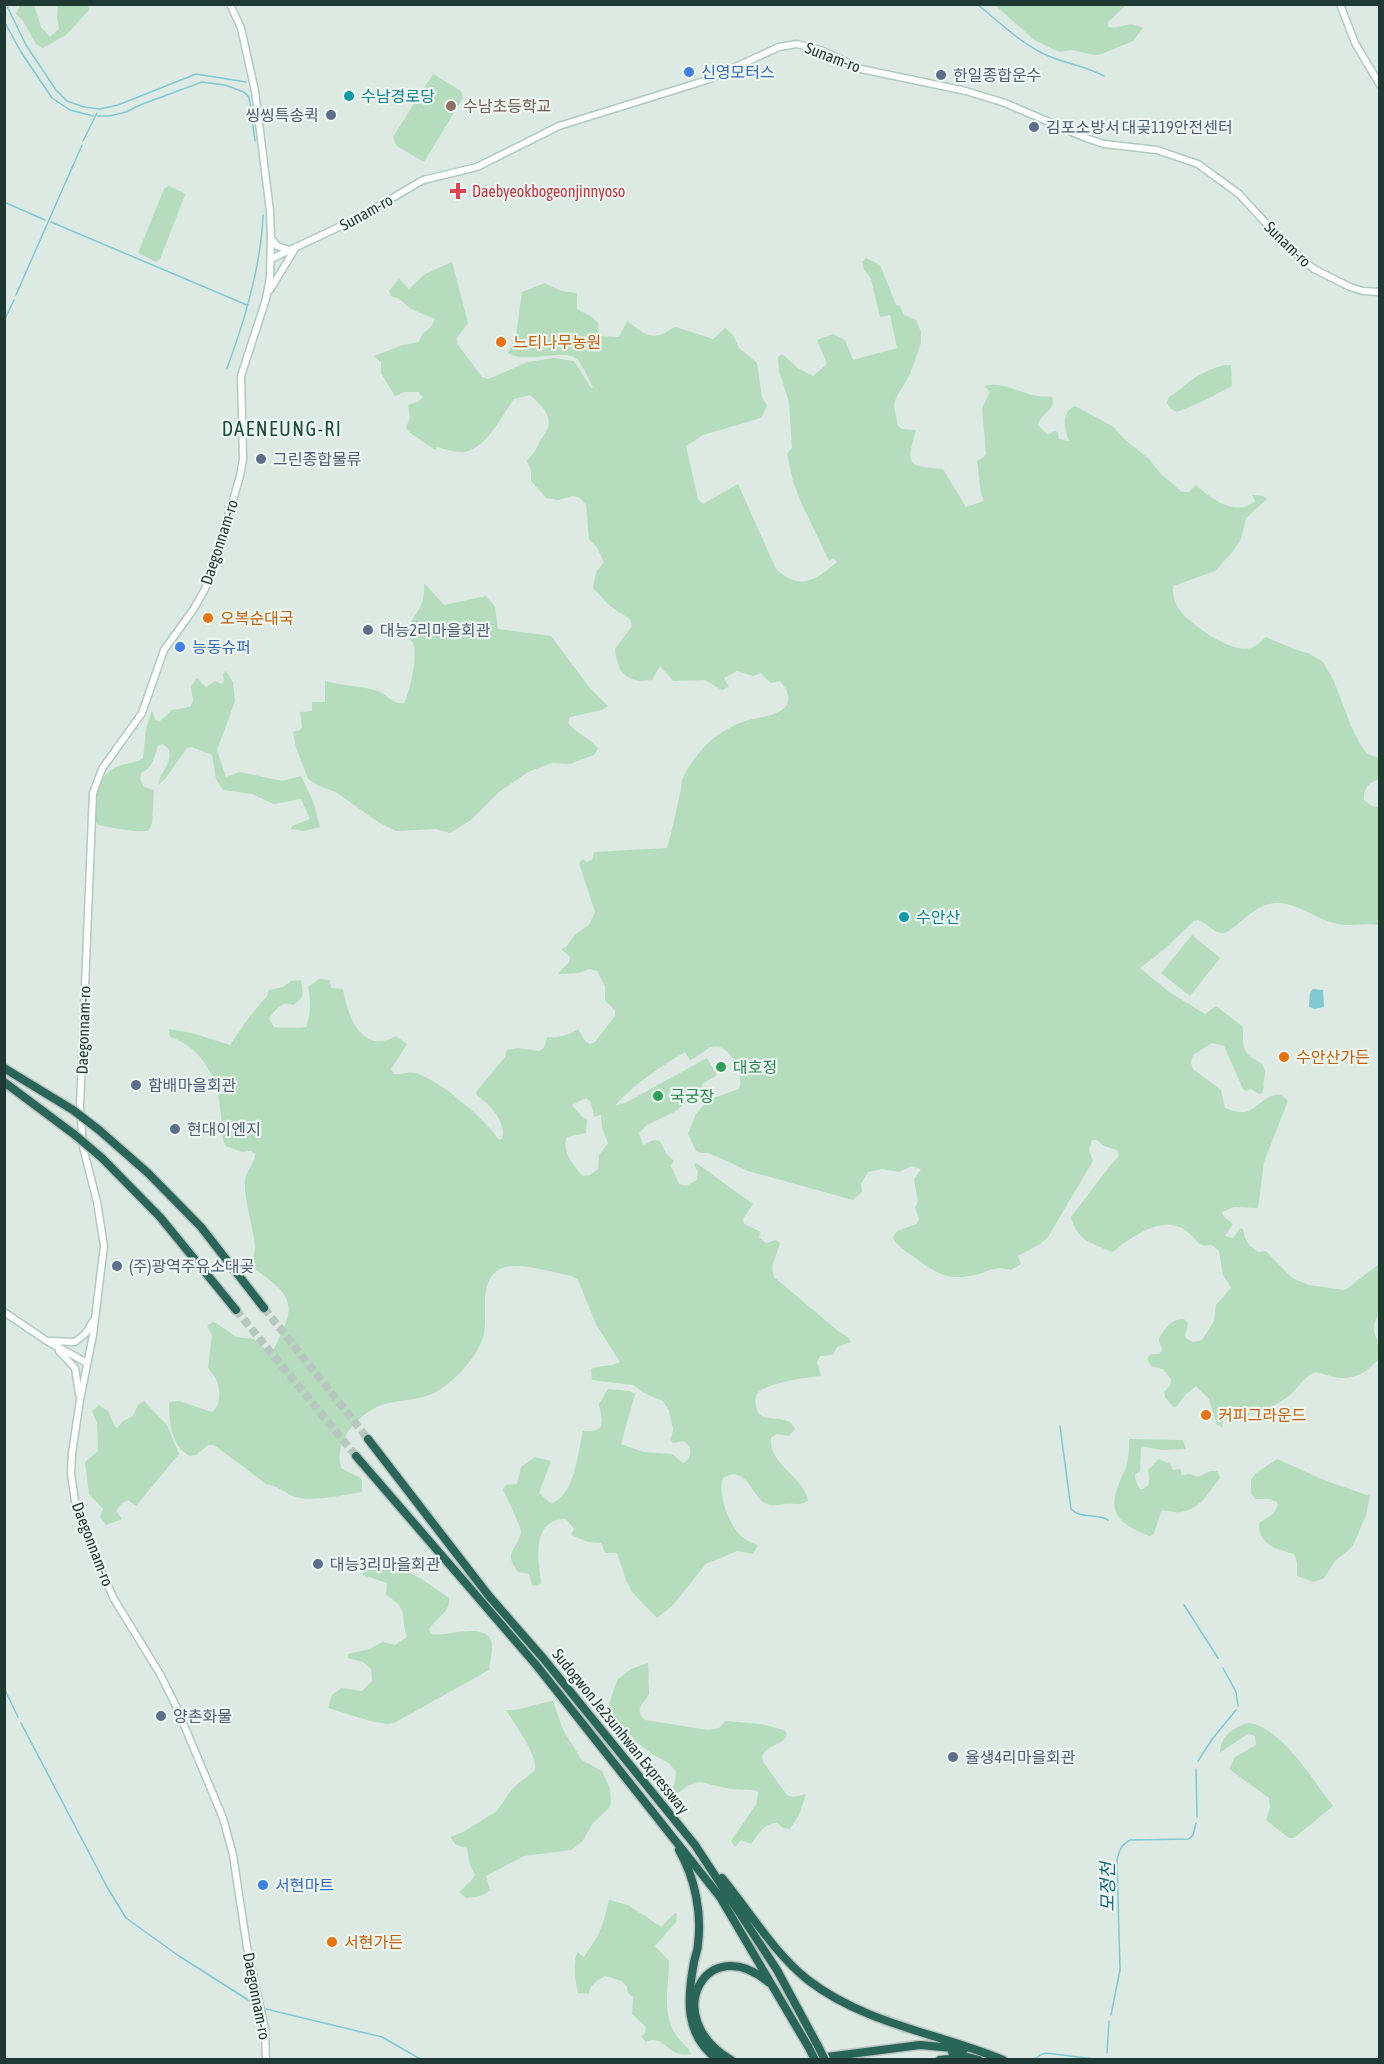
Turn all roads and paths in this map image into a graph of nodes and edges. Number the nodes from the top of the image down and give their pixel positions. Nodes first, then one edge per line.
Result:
1 (230, 4) edge
2 (1340, 4) edge
3 (1380, 84) edge
4 (271, 238) junction
5 (293, 248) junction
6 (271, 260) junction
7 (1380, 292) edge
8 (266, 299) junction
9 (4, 1068) edge
10 (4, 1082) edge
11 (264, 1308) tunnel mouth
12 (236, 1310) tunnel mouth
13 (4, 1312) edge
14 (95, 1318) junction
15 (47, 1341) junction
16 (87, 1363) junction
17 (80, 1400) junction
18 (368, 1439) tunnel mouth
19 (356, 1456) tunnel mouth
20 (524, 1643) junction
21 (663, 1824) junction
22 (695, 1845) junction
23 (786, 2009) junction
24 (813, 2047) junction
25 (976, 2050) junction
26 (968, 2057) junction
27 (266, 2060) edge
28 (718, 2060) edge
29 (731, 2060) edge
30 (813, 2060) edge
31 (825, 2060) edge
32 (841, 2060) edge
33 (940, 2060) edge
34 (979, 2060) edge
35 (1003, 2060) edge

1 - 4 street, Daegonnam-ro
2 - 3 street
4 - 5 street
4 - 6 street, Daegonnam-ro
5 - 6 street, Sunam-ro
5 - 7 street, Sunam-ro
5 - 8 street
6 - 8 street, Daegonnam-ro
8 - 14 street, Daegonnam-ro
9 - 11 highway, bridge
10 - 12 highway, bridge
13 - 15 street
14 - 15 street
14 - 16 street, Daegonnam-ro
15 - 16 street
15 - 17 street
16 - 17 street, Daegonnam-ro
17 - 27 street, Daegonnam-ro
18 - 20 highway, Sudogwon Je2sunhwan Expressway
19 - 20 highway, Sudogwon Je2sunhwan Expressway
20 - 21 highway, Sudogwon Je2sunhwan Expressway
20 - 22 highway, Sudogwon Je2sunhwan Expressway
21 - 23 highway, Sudogwon Je2sunhwan Expressway
21 - 28 highway
22 - 24 highway, Sudogwon Je2sunhwan Expressway
22 - 25 highway
23 - 24 highway, Sudogwon Je2sunhwan Expressway
23 - 29 highway
24 - 30 highway, Sudogwon Je2sunhwan Expressway, bridge
24 - 31 highway, Sudogwon Je2sunhwan Expressway, bridge
25 - 30 highway
25 - 35 highway
26 - 32 highway
26 - 33 highway
26 - 34 highway

